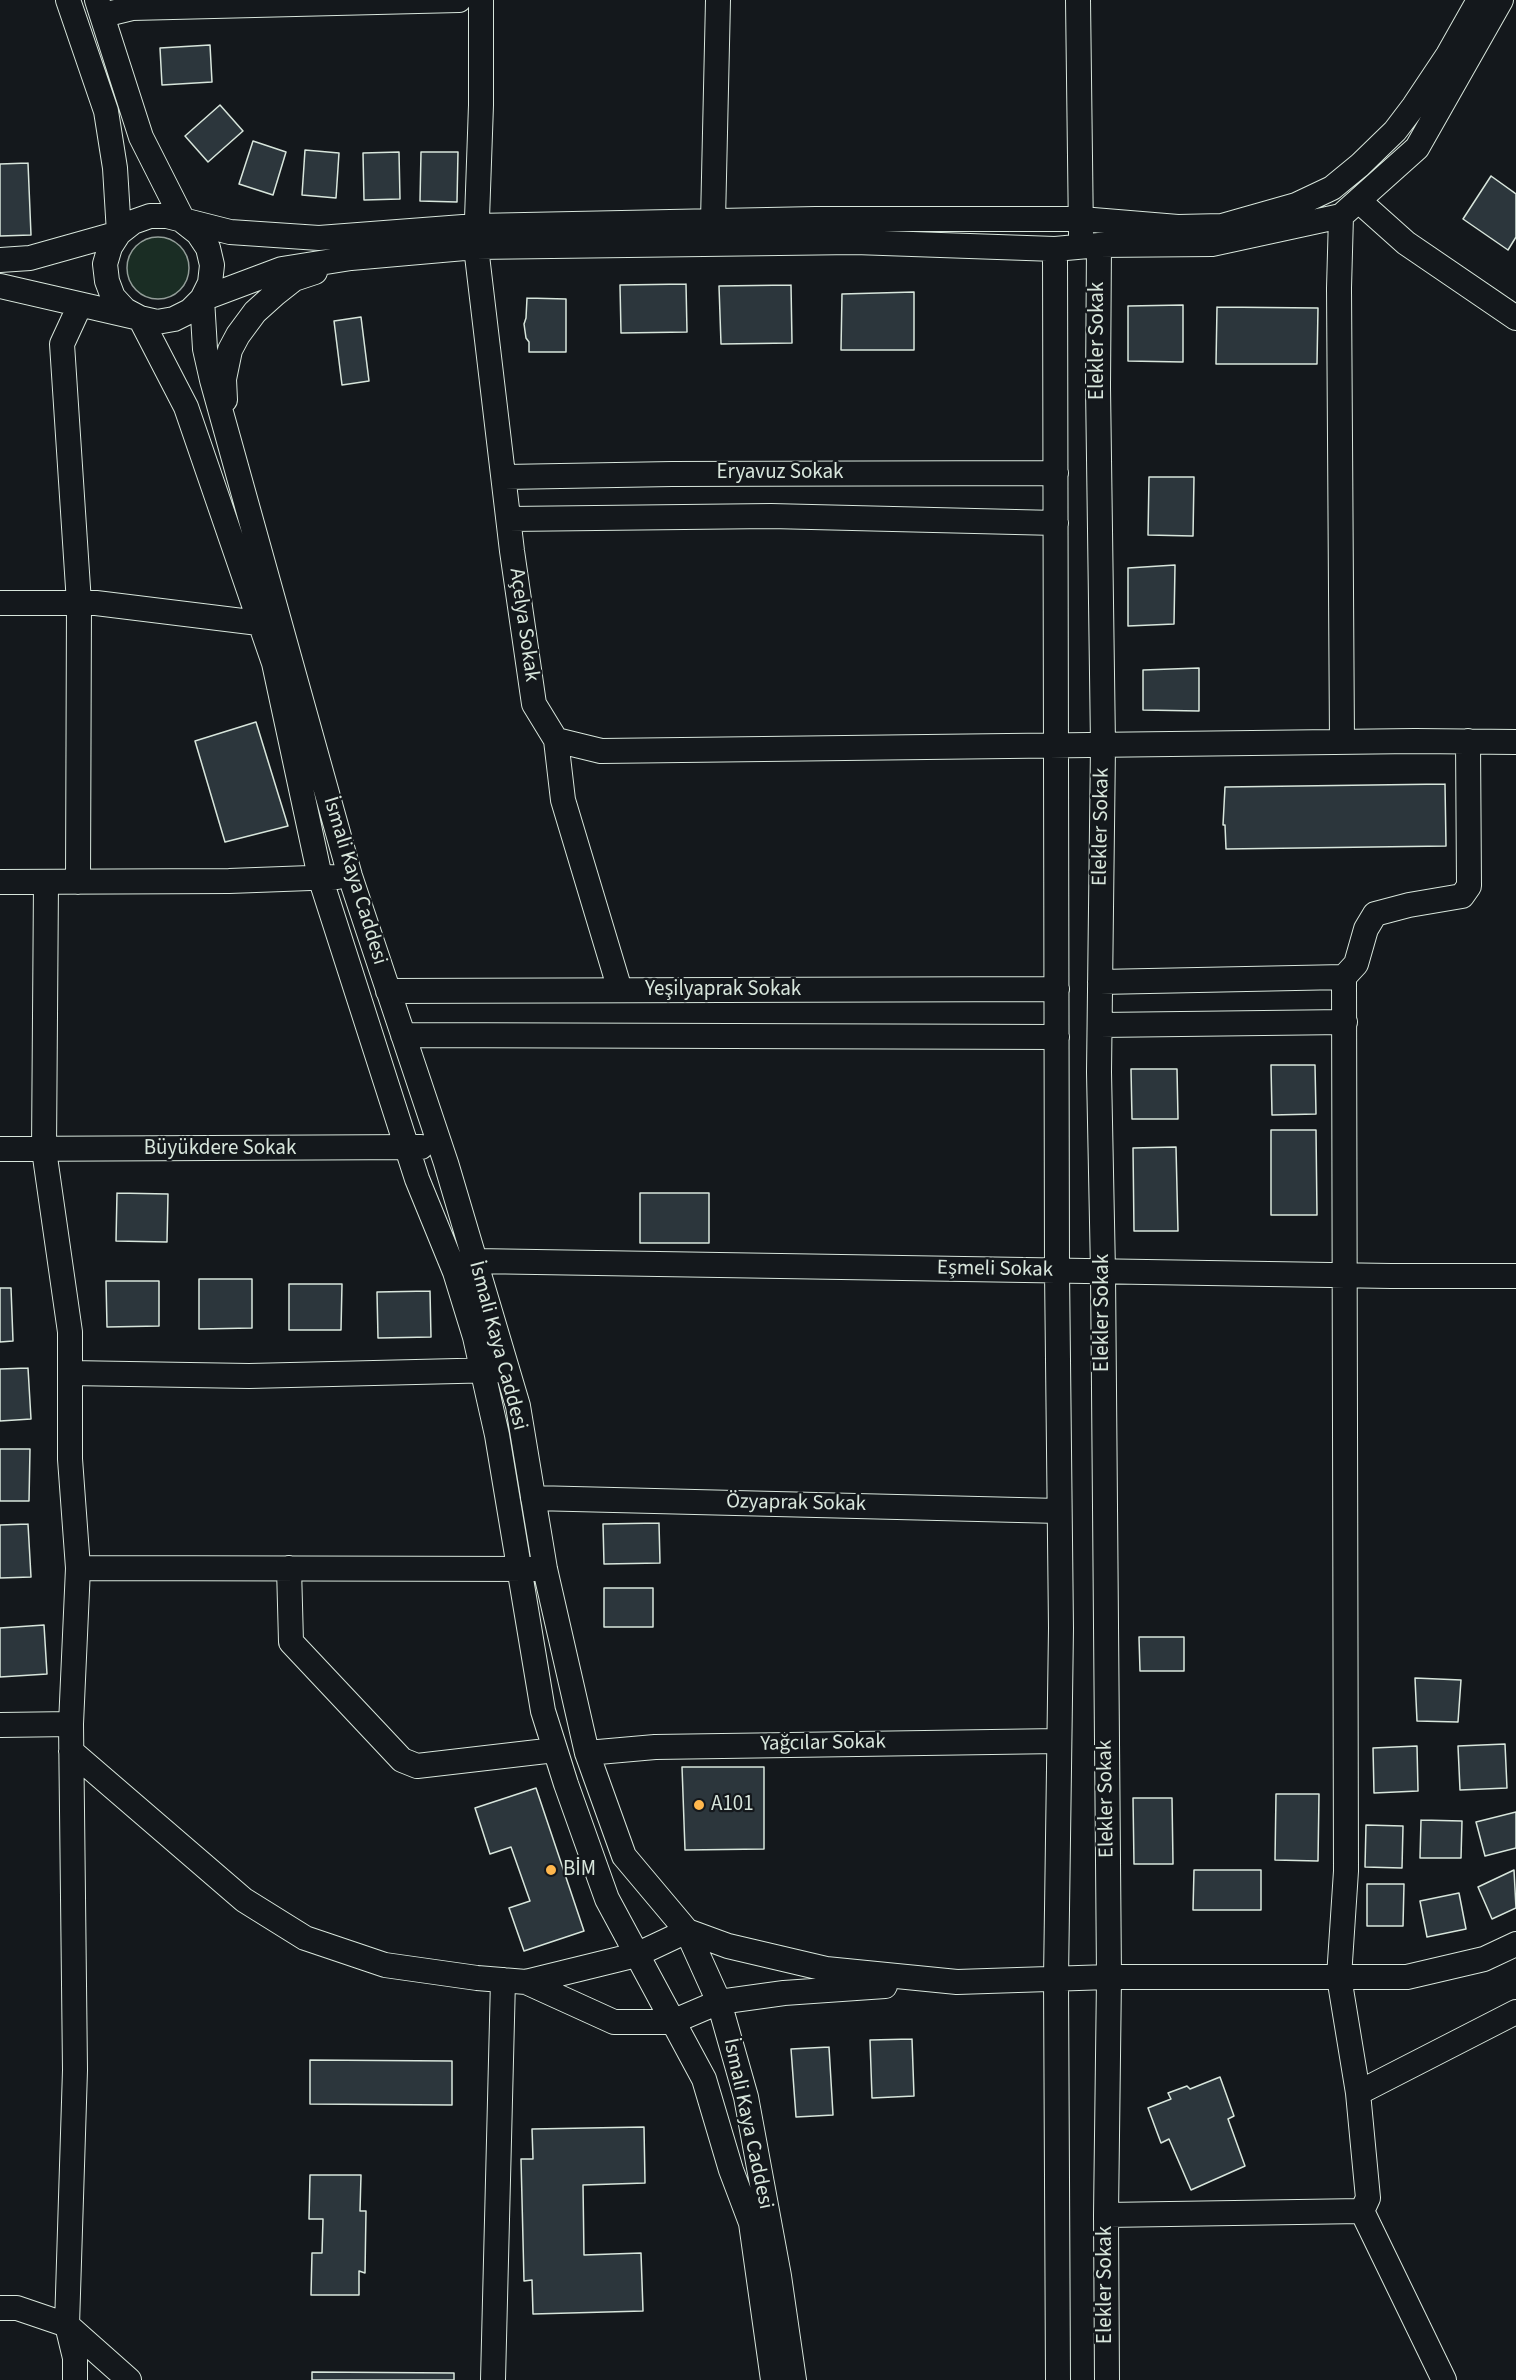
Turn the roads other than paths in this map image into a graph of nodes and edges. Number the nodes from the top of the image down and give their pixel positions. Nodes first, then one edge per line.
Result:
1 (68, 0) edge
2 (459, 0) edge
3 (482, 0) edge
4 (718, 0) edge
5 (1078, 0) edge
6 (1479, 0) edge
7 (1501, 0) edge
8 (100, 8) edge
9 (1350, 209) junction
10 (1081, 219) junction
11 (713, 221) junction
12 (184, 222) junction
13 (119, 233) junction
14 (476, 237) junction
15 (1090, 246) junction
16 (1056, 249) junction
17 (351, 258) junction
18 (0, 260) edge
19 (0, 286) edge
20 (202, 299) junction
21 (80, 305) junction
22 (140, 318) junction
23 (1516, 318) edge
24 (226, 429) junction
25 (1056, 472) junction
26 (505, 477) junction
27 (509, 519) junction
28 (1056, 523) junction
29 (0, 603) edge
30 (79, 603) junction
31 (271, 625) junction
32 (556, 740) junction
33 (1468, 741) junction
34 (1342, 742) junction
35 (1516, 742) edge
36 (1103, 745) junction
37 (1056, 746) junction
38 (350, 876) junction
39 (320, 877) junction
40 (0, 882) edge
41 (46, 882) junction
42 (78, 882) junction
43 (1344, 977) junction
44 (1100, 982) junction
45 (1057, 988) junction
46 (620, 990) junction
47 (388, 991) junction
48 (1345, 1022) junction
49 (1100, 1025) junction
50 (403, 1035) junction
51 (1057, 1037) junction
52 (406, 1147) junction
53 (440, 1147) junction
54 (0, 1149) edge
55 (44, 1150) junction
56 (474, 1261) junction
57 (1057, 1271) junction
58 (1103, 1272) junction
59 (1346, 1276) junction
60 (1516, 1276) edge
61 (495, 1370) junction
62 (70, 1373) junction
63 (533, 1498) junction
64 (1059, 1511) junction
65 (78, 1568) junction
66 (289, 1568) junction
67 (518, 1569) junction
68 (545, 1569) junction
69 (71, 1724) junction
70 (0, 1725) edge
71 (1059, 1741) junction
72 (555, 1750) junction
73 (71, 1751) junction
74 (587, 1753) junction
75 (687, 1931) junction
76 (1516, 1944) edge
77 (636, 1955) junction
78 (1109, 1977) junction
79 (1340, 1977) junction
80 (1056, 1979) junction
81 (514, 1981) junction
82 (957, 1982) junction
83 (719, 2002) junction
84 (1516, 2012) edge
85 (672, 2022) junction
86 (1358, 2093) junction
87 (1362, 2211) junction
88 (1106, 2216) junction
89 (0, 2308) edge
90 (67, 2325) junction
91 (75, 2380) edge
92 (129, 2380) edge
93 (493, 2380) edge
94 (773, 2380) edge
95 (794, 2380) edge
96 (1058, 2380) edge
97 (1107, 2380) edge
98 (1444, 2380) edge

1 - 13 street
2 - 8 street
3 - 14 street, Açelya Sokak
4 - 11 street
5 - 10 street, Elekler Sokak
6 - 10 street
7 - 9 street
8 - 12 street
9 - 15 street
9 - 23 street
9 - 34 street
10 - 11 street
10 - 15 street, Elekler Sokak
11 - 14 street
12 - 13 street
12 - 14 street
12 - 20 street
13 - 18 street
13 - 22 street
14 - 16 street
14 - 17 street
14 - 26 street, Açelya Sokak
15 - 16 street
15 - 36 street, Elekler Sokak
16 - 25 street, Elekler Sokak
17 - 20 street
17 - 24 street
19 - 21 street
20 - 22 street
20 - 24 street, İsmali Kaya Caddesi
21 - 22 street
21 - 30 street
22 - 31 street
24 - 31 street, İsmali Kaya Caddesi
25 - 26 street, Eryavuz Sokak
25 - 28 street, Elekler Sokak
26 - 27 street, Açelya Sokak
27 - 28 street, Eryavuz Sokak
27 - 32 street, Açelya Sokak
28 - 37 street, Elekler Sokak
29 - 30 street
30 - 31 street
30 - 42 street
31 - 38 street, İsmali Kaya Caddesi
31 - 39 street
32 - 37 street
32 - 46 street, Açelya Sokak
33 - 34 street
33 - 35 street
33 - 43 street
34 - 36 street
36 - 37 street
36 - 44 street, Elekler Sokak
37 - 45 street, Elekler Sokak
38 - 39 street
38 - 47 street, İsmali Kaya Caddesi
39 - 42 street
39 - 52 street
40 - 41 street
41 - 42 street
41 - 55 street
43 - 44 street
43 - 48 street
44 - 49 street, Elekler Sokak
45 - 46 street, Yeşilyaprak Sokak
45 - 51 street, Elekler Sokak
46 - 47 street, Yeşilyaprak Sokak
47 - 50 street, İsmali Kaya Caddesi
48 - 49 street
48 - 59 street
49 - 58 street, Elekler Sokak
50 - 51 street
50 - 53 street, İsmali Kaya Caddesi
51 - 57 street, Elekler Sokak
52 - 53 street, Büyükdere Sokak
52 - 55 street, Büyükdere Sokak
52 - 61 street
53 - 56 street, İsmali Kaya Caddesi
54 - 55 street, Büyükdere Sokak
55 - 62 street
56 - 57 street, Eşmeli Sokak
56 - 61 street, İsmali Kaya Caddesi
57 - 58 street, Eşmeli Sokak
57 - 64 street, Elekler Sokak
58 - 59 street, Eşmeli Sokak
58 - 78 street, Elekler Sokak
59 - 60 street, Eşmeli Sokak
59 - 79 street
61 - 62 street
61 - 63 street, İsmali Kaya Caddesi
61 - 67 street, İsmali Kaya Caddesi
62 - 65 street
63 - 64 street, Özyaprak Sokak
63 - 68 street, İsmali Kaya Caddesi
64 - 71 street, Elekler Sokak
65 - 66 street
65 - 69 street
66 - 67 street
66 - 72 street
67 - 68 street
67 - 72 street, İsmali Kaya Caddesi
68 - 74 street, İsmali Kaya Caddesi
69 - 70 street
69 - 73 street
71 - 74 street, Yağcılar Sokak
71 - 80 street, Elekler Sokak
72 - 77 street, İsmali Kaya Caddesi
73 - 81 street
73 - 90 street
74 - 75 street, İsmali Kaya Caddesi
75 - 77 street
75 - 82 street
75 - 83 street, İsmali Kaya Caddesi
76 - 79 street
77 - 81 street
77 - 85 street, İsmali Kaya Caddesi
78 - 79 street
78 - 80 street
78 - 88 street, Elekler Sokak
79 - 86 street
80 - 82 street
80 - 96 street, Elekler Sokak
81 - 85 street
81 - 93 street
82 - 83 street
83 - 85 street
83 - 95 street, İsmali Kaya Caddesi
84 - 86 street
85 - 94 street, İsmali Kaya Caddesi
86 - 87 street
87 - 88 street
87 - 98 street
88 - 97 street, Elekler Sokak
89 - 90 street
90 - 91 street
90 - 92 street

